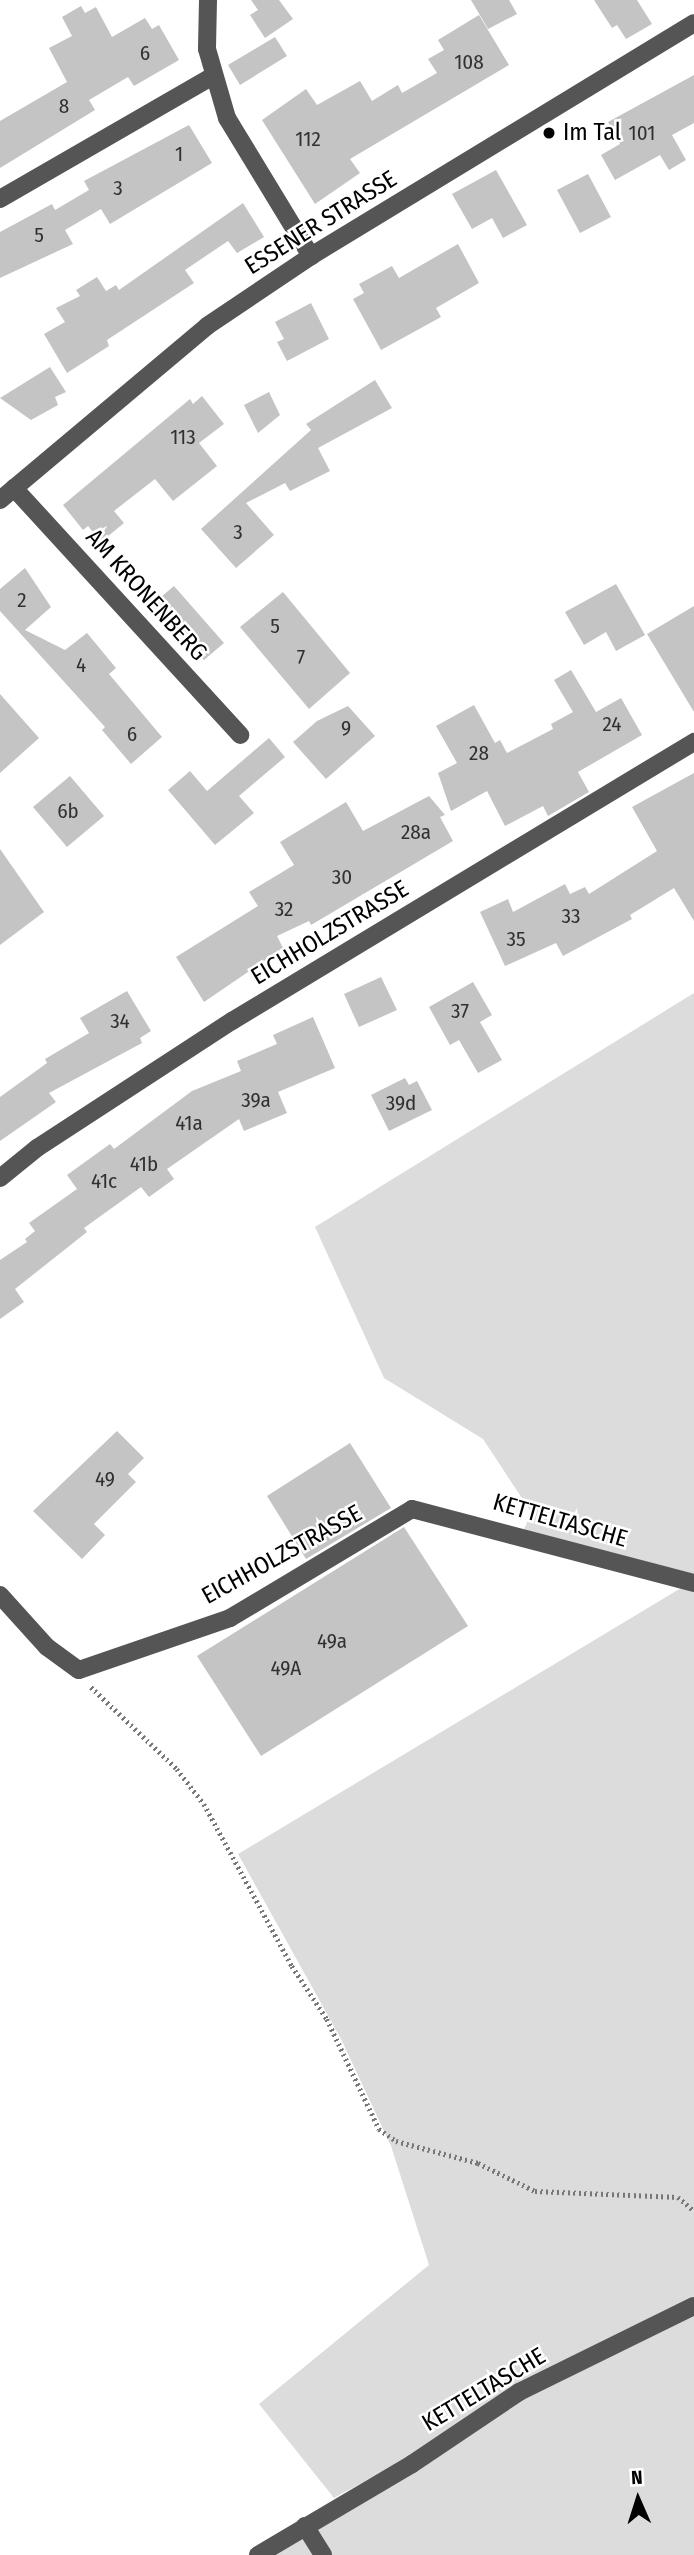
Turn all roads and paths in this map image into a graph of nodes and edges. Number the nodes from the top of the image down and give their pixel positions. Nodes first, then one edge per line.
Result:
1 (208, 0) edge
2 (694, 23) edge
3 (214, 76) junction
4 (0, 199) edge
5 (311, 256) junction
6 (14, 488) junction
7 (0, 500) edge
8 (240, 736) dead end
9 (694, 743) edge
10 (0, 1178) edge
11 (412, 1509) joint
12 (694, 1583) edge
13 (0, 1595) edge
14 (79, 1671) junction
15 (694, 2211) edge
16 (694, 2306) edge
17 (304, 2526) junction
18 (258, 2555) edge
19 (323, 2555) edge

1 - 3 street
2 - 5 street, ESSENER STRASSE
3 - 4 street
3 - 5 street
5 - 6 street, ESSENER STRASSE
6 - 7 street, ESSENER STRASSE
6 - 8 street, AM KRONENBERG
9 - 10 street, EICHHOLZSTRASSE
11 - 12 street, KETTELTASCHE
11 - 14 street, EICHHOLZSTRASSE
13 - 14 street
14 - 15 path
16 - 17 street, KETTELTASCHE
17 - 18 street, KETTELTASCHE
17 - 19 street

